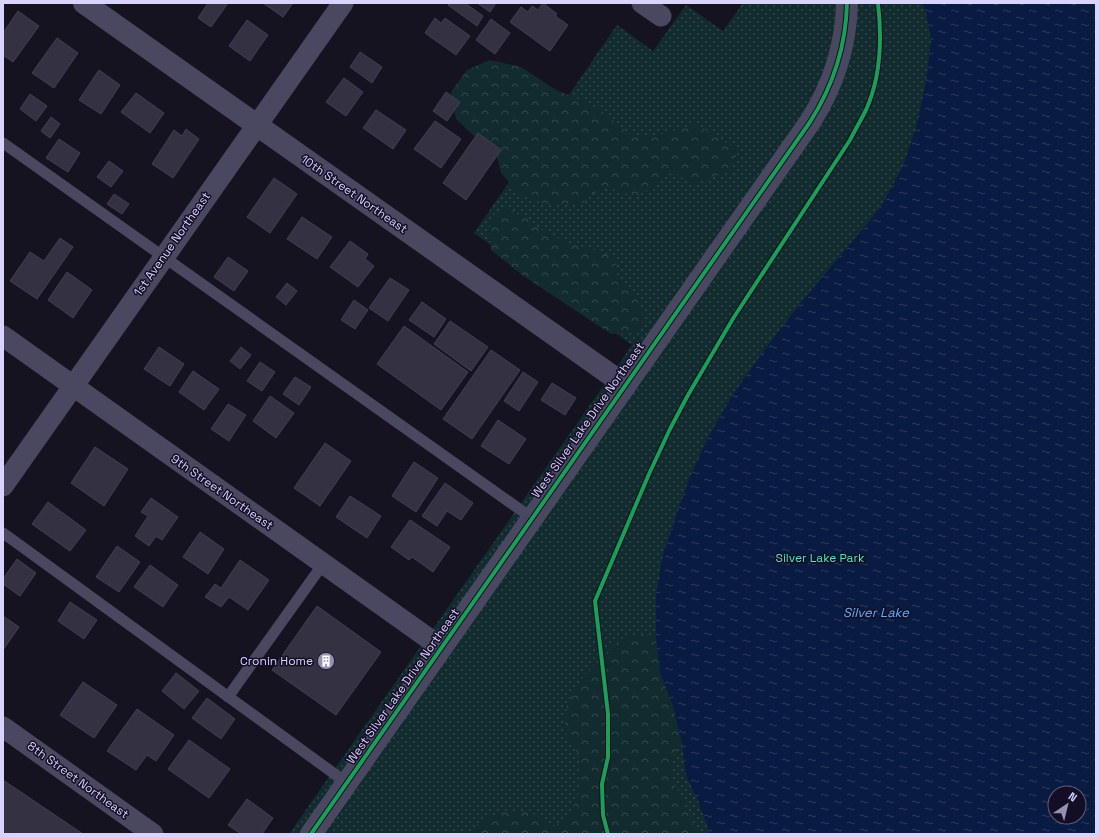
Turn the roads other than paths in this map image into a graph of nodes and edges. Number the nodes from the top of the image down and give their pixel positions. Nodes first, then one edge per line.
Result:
1 (84, 3) edge
2 (342, 3) edge
3 (642, 3) edge
4 (847, 3) edge
5 (661, 16) dead end
6 (257, 125) junction
7 (3, 143) edge
8 (163, 257) junction
9 (3, 336) edge
10 (625, 385) junction
11 (73, 386) junction
12 (3, 486) edge
13 (532, 518) junction
14 (3, 534) edge
15 (324, 564) junction
16 (442, 648) junction
17 (228, 697) junction
18 (3, 727) edge
19 (347, 783) junction
20 (153, 834) edge
21 (311, 834) edge

1 - 6 street, 10th Street Northeast
2 - 6 street, 1st Avenue Northeast
3 - 5 street
4 - 10 street, West Silver Lake Drive Northeast
6 - 8 street, 1st Avenue Northeast
6 - 10 street, 10th Street Northeast
7 - 8 lane
8 - 11 street, 1st Avenue Northeast
8 - 13 lane
9 - 11 street, 9th Street Northeast
10 - 13 street, West Silver Lake Drive Northeast
11 - 12 street, 1st Avenue Northeast
11 - 15 street, 9th Street Northeast
13 - 16 street, West Silver Lake Drive Northeast
14 - 17 lane
15 - 16 street, 9th Street Northeast
15 - 17 lane
16 - 19 street, West Silver Lake Drive Northeast
17 - 19 lane
18 - 20 street, 8th Street Northeast
19 - 21 street, West Silver Lake Drive Northeast

